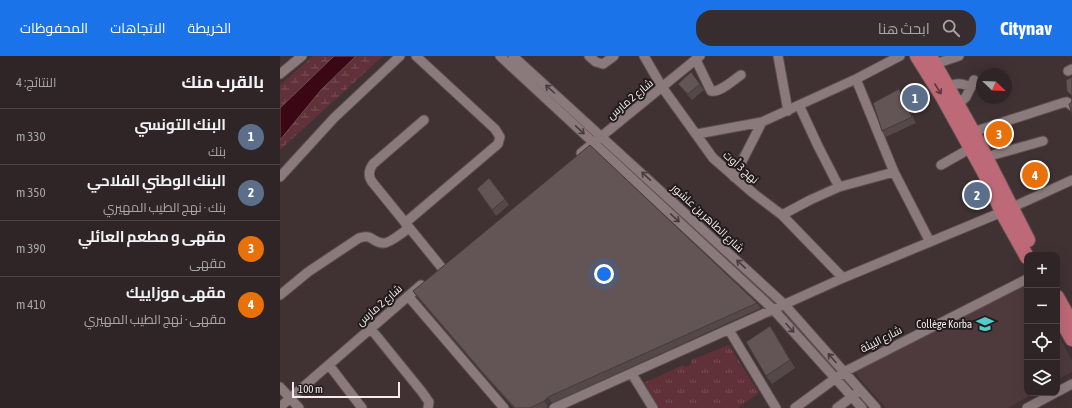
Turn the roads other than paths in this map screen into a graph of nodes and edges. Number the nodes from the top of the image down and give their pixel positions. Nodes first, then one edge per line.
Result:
1 (302, 56) edge
2 (400, 56) edge
3 (416, 56) edge
4 (500, 56) edge
5 (513, 56) edge
6 (589, 56) edge
7 (614, 56) edge
8 (644, 56) edge
9 (778, 56) edge
10 (900, 56) edge
11 (917, 56) edge
12 (959, 56) edge
13 (698, 58) edge
14 (933, 60) edge
15 (280, 74) edge
16 (741, 75) dead end
17 (856, 79) junction
18 (948, 86) junction
19 (662, 87) junction
20 (958, 104) junction
21 (799, 105) junction
22 (1072, 106) edge
23 (788, 111) junction
24 (424, 120) dead end
25 (762, 122) junction
26 (973, 132) junction
27 (697, 134) junction
28 (602, 136) junction
29 (594, 142) junction
30 (1042, 142) dead end
31 (971, 148) junction
32 (986, 157) junction
33 (572, 160) edge
34 (941, 165) dead end
35 (894, 172) junction
36 (280, 177) edge
37 (734, 177) junction
38 (1072, 180) edge
39 (839, 187) junction
40 (1007, 210) junction
41 (782, 215) junction
42 (407, 225) junction
43 (930, 242) junction
44 (1025, 252) edge
45 (1033, 252) edge
46 (843, 278) junction
47 (1024, 281) edge
48 (280, 295) edge
49 (408, 296) junction
50 (1060, 302) edge
51 (784, 304) junction
52 (773, 309) junction
53 (1060, 317) edge
54 (1072, 324) edge
55 (371, 328) junction
56 (729, 330) junction
57 (1072, 339) edge
58 (329, 365) junction
59 (844, 372) junction
60 (632, 374) junction
61 (835, 378) junction
62 (1072, 384) edge
63 (280, 387) edge
64 (1060, 390) edge
65 (860, 391) junction
66 (1048, 396) edge
67 (852, 397) junction
68 (290, 398) junction
69 (280, 406) edge
70 (567, 406) edge
71 (299, 408) edge
72 (362, 408) edge
73 (428, 408) edge
74 (504, 408) edge
75 (554, 408) edge
76 (653, 408) edge
77 (776, 408) edge
78 (795, 408) edge
79 (837, 408) edge
80 (862, 408) edge
81 (876, 408) edge
82 (1026, 408) edge

1 - 15 street
2 - 36 street
3 - 42 street
4 -> 29 street, شارع الطاهر بن عاشور
28 -> 5 street, شارع الطاهر بن عاشور
6 - 7 street
8 - 19 street, نهج 3 أوت
9 - 23 street
10 - 17 street
11 -> 31 highway
12 - 14 street
13 - 16 street
13 - 19 street, شارع 2 مارس
14 - 18 highway
17 - 21 street
17 - 35 street
18 - 20 highway
18 - 20 street
19 - 27 street, نهج 3 أوت
19 - 28 street, شارع 2 مارس
20 - 26 highway
21 - 23 street
21 - 39 street
22 - 26 street
23 - 25 street
24 - 42 street
25 - 27 street
25 - 37 street
26 - 32 highway
27 - 37 street, نهج 3 أوت
28 - 29 street, شارع 2 مارس
51 -> 28 street, شارع الطاهر بن عاشور
29 - 33 street, شارع 2 مارس
29 -> 52 street, شارع الطاهر بن عاشور
30 - 32 street
31 - 34 street
31 - 40 highway
32 - 40 highway
35 - 39 street
35 - 43 street
37 - 41 street, نهج 3 أوت
38 - 40 street
39 - 41 street
40 - 43 street
40 - 44 highway
40 - 45 highway
41 - 46 street, نهج 3 أوت
42 - 48 street
42 - 49 street, شارع 2 مارس
43 - 46 street
46 - 51 street
47 - 59 street, شارع البيئة
49 - 55 street, شارع 2 مارس
49 - 74 street
50 - 54 highway
51 - 52 street
59 -> 51 street, شارع الطاهر بن عاشور
52 - 56 street
52 -> 61 street, شارع الطاهر بن عاشور
53 - 57 highway
55 - 58 street, شارع 2 مارس
55 - 73 street
56 - 60 street
56 - 77 street
58 - 68 street, شارع 2 مارس
58 - 72 street
59 - 61 street, شارع البيئة
59 - 65 street, شارع الطاهر بن عاشور
60 - 70 street
60 - 76 street
61 - 67 street, شارع الطاهر بن عاشور
61 - 78 street, شارع البيئة
62 - 64 street
63 - 68 street
65 - 67 street
65 - 81 street, شارع الطاهر بن عاشور
66 - 82 street
67 - 79 street
67 - 80 street, شارع الطاهر بن عاشور
68 - 69 street, شارع 2 مارس
68 - 71 street
70 - 75 street

